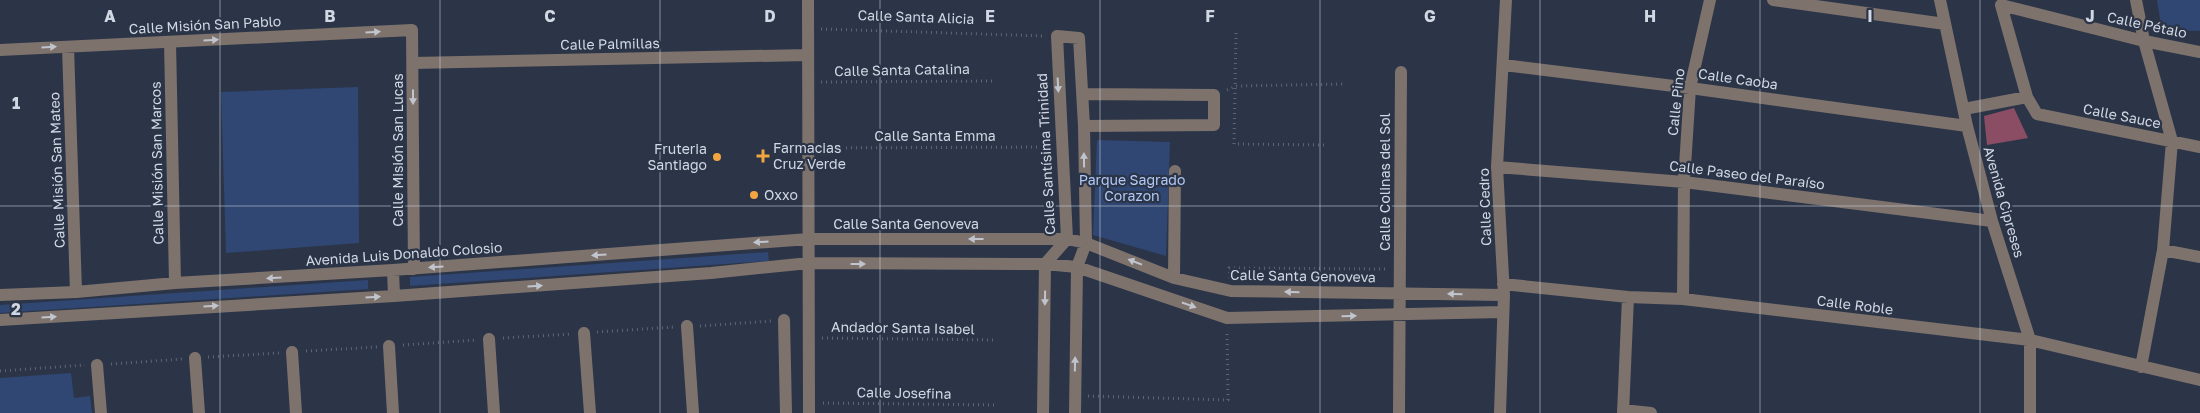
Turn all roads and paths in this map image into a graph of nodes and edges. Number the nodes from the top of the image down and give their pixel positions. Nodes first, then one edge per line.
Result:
1 (808, 0) edge
2 (1506, 0) edge
3 (1710, 0) edge
4 (1773, 0) edge
5 (1940, 0) edge
6 (2136, 0) edge
7 (1945, 24) junction
8 (808, 28) junction
9 (412, 30) joint
10 (1236, 33) dead end
11 (1057, 36) junction
12 (2144, 41) junction
13 (170, 42) junction
14 (68, 47) junction
15 (0, 50) edge
16 (2200, 52) edge
17 (807, 55) junction
18 (413, 63) junction
19 (1504, 66) junction
20 (1401, 72) dead end
21 (996, 80) dead end
22 (808, 82) junction
23 (1343, 84) dead end
24 (1236, 86) junction
25 (1690, 88) junction
26 (1082, 94) junction
27 (1214, 95) junction
28 (2027, 97) junction
29 (1964, 109) junction
30 (1084, 126) junction
31 (1968, 126) junction
32 (2172, 141) junction
33 (1326, 145) dead end
34 (1061, 147) junction
35 (2200, 147) edge
36 (808, 148) junction
37 (1497, 167) junction
38 (1175, 171) dead end
39 (1684, 182) junction
40 (1992, 221) junction
41 (809, 239) junction
42 (1066, 239) junction
43 (1086, 243) junction
44 (2164, 250) junction
45 (2200, 257) edge
46 (809, 264) junction
47 (1045, 264) junction
48 (1077, 267) junction
49 (1229, 268) dead end
50 (414, 269) junction
51 (1400, 269) junction
52 (393, 270) junction
53 (1174, 278) junction
54 (175, 283) junction
55 (1504, 289) junction
56 (76, 292) junction
57 (1400, 294) junction
58 (0, 295) edge
59 (394, 296) junction
60 (1628, 297) junction
61 (1683, 299) junction
62 (1502, 312) junction
63 (1400, 315) junction
64 (1227, 318) junction
65 (0, 320) edge
66 (784, 320) dead end
67 (688, 326) dead end
68 (584, 333) dead end
69 (809, 338) junction
70 (489, 339) dead end
71 (997, 340) dead end
72 (2030, 340) junction
73 (389, 346) dead end
74 (292, 352) dead end
75 (195, 358) dead end
76 (97, 364) dead end
77 (2141, 367) junction
78 (2200, 380) edge
79 (1075, 395) junction
80 (997, 405) dead end
81 (810, 408) edge
82 (1623, 411) edge
83 (101, 413) edge
84 (199, 413) edge
85 (296, 413) edge
86 (394, 413) edge
87 (494, 413) edge
88 (590, 413) edge
89 (693, 413) edge
90 (786, 413) edge
91 (1043, 413) edge
92 (1075, 413) edge
93 (1399, 413) edge
94 (1500, 413) edge
95 (1651, 413) edge
96 (2030, 413) edge

1 - 8 street
2 - 19 street, Calle Cedro
3 - 25 street, Calle Pino
4 - 7 street
5 - 7 street, Avenida Cipreses
6 - 12 street
7 - 29 street, Avenida Cipreses
8 - 11 path, Calle Santa Alicia
8 - 17 street
13 -> 9 street, Calle Misión San Pablo
9 - 18 street, Calle Misión San Lucas
10 - 24 path
11 - 26 street
11 -> 34 street, Calle Santísima Trinidad
12 - 16 street, Calle Pétalo
12 - 28 street, Calle Pétalo
12 - 32 street
13 - 14 street, Calle Misión San Pablo
13 - 54 street, Calle Misión San Marcos
15 -> 14 street, Calle Misión San Pablo
14 - 56 street, Calle Misión San Mateo
17 - 18 street, Calle Palmillas
17 - 22 street
18 -> 50 street, Calle Misión San Lucas
19 - 25 street, Calle Caoba
19 - 37 street, Calle Cedro
20 - 51 street, Calle Colinas del Sol
21 - 22 path, Calle Santa Catalina
22 - 36 street
23 - 24 path
24 - 27 path
24 - 33 path
25 - 31 street, Calle Caoba
25 - 39 street, Calle Pino
26 - 27 street
26 - 30 street
27 - 30 street
28 - 29 street
28 - 32 street, Calle Sauce
29 - 31 street, Avenida Cipreses
43 -> 30 street
31 - 40 street, Avenida Cipreses
32 - 35 street, Calle Sauce
32 - 44 street
34 - 36 path, Calle Santa Emma
34 - 42 street, Calle Santísima Trinidad
36 - 41 street
37 - 39 street, Calle Paseo del Paraíso
37 - 55 street, Calle Cedro
38 - 53 street
39 - 40 street, Calle Paseo del Paraíso
39 - 61 street, Calle Pino
40 - 72 street, Avenida Cipreses
42 -> 41 street, Calle Santa Genoveva
41 - 46 street
41 -> 50 street, Avenida Luis Donaldo Colosio
42 - 43 street, Calle Santa Genoveva
42 - 47 street, Calle Santísima Trinidad
43 - 48 street
53 -> 43 street, Calle Santa Genoveva
44 - 45 street
44 - 77 street
46 -> 47 street
59 -> 46 street
46 - 69 street
47 - 48 street
47 -> 91 street
48 -> 64 street
79 -> 48 street
49 - 51 path
50 - 52 street, Avenida Luis Donaldo Colosio
51 - 57 street, Calle Colinas del Sol
52 -> 54 street, Avenida Luis Donaldo Colosio
52 - 59 street
57 -> 53 street, Calle Santa Genoveva
54 - 56 street, Avenida Luis Donaldo Colosio
55 -> 57 street, Calle Santa Genoveva
55 - 60 street, Calle Roble
55 - 62 street, Calle Cedro
56 - 58 street, Avenida Luis Donaldo Colosio
57 - 63 street, Calle Colinas del Sol
65 -> 59 street
60 - 61 street, Calle Roble
60 - 82 street
61 - 72 street, Calle Roble
62 - 63 street
62 - 94 street, Calle Cedro
64 -> 63 street
63 - 93 street, Calle Colinas del Sol
64 - 79 path
66 - 90 street
67 - 89 street
68 - 88 street
69 - 71 path, Andador Santa Isabel
69 - 81 street
70 - 87 street
72 - 77 street, Calle Roble
72 - 96 street, Avenida Cipreses
73 - 86 street
74 - 85 street
75 - 84 street
76 - 83 street
77 - 78 street, Calle Roble
79 - 92 street
80 - 81 path, Calle Josefina
82 - 95 street

